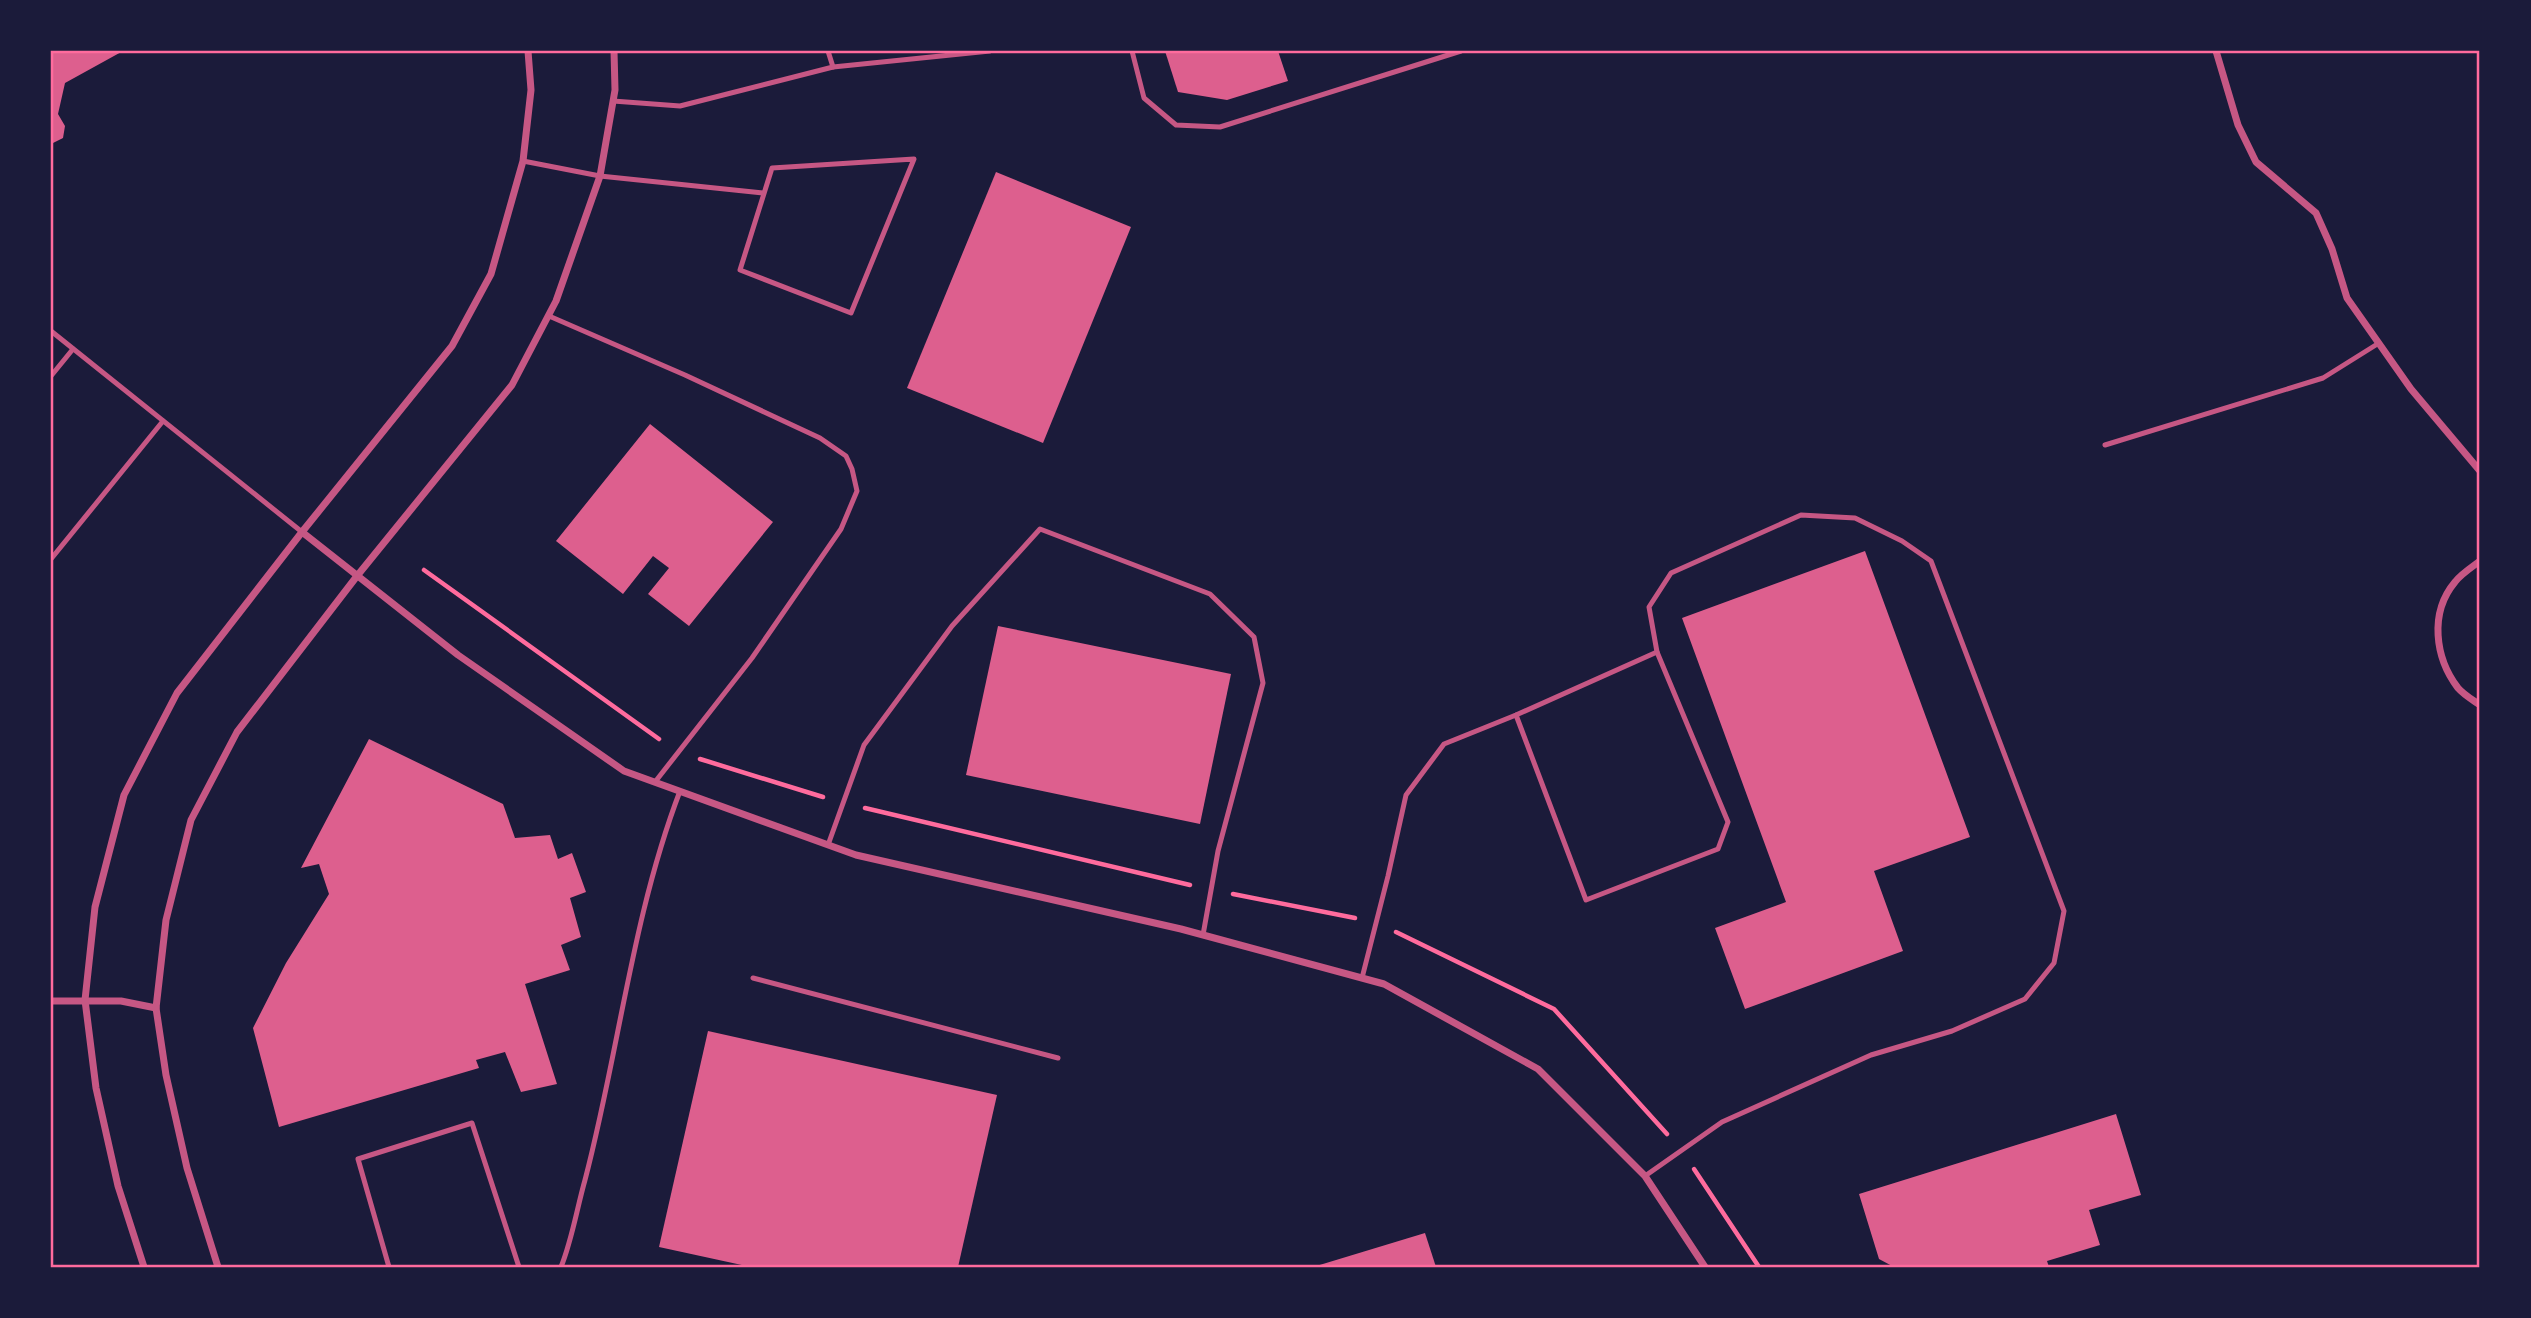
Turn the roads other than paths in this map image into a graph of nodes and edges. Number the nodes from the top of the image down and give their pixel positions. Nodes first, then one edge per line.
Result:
1 (528, 51) edge
2 (614, 51) edge
3 (828, 51) edge
4 (990, 51) edge
5 (1132, 51) edge
6 (1461, 51) edge
7 (2216, 51) edge
8 (833, 67) junction
9 (613, 101) junction
10 (523, 161) junction
11 (600, 176) junction
12 (763, 193) junction
13 (548, 316) junction
14 (51, 331) edge
15 (2379, 343) junction
16 (73, 349) junction
17 (51, 376) edge
18 (163, 421) junction
19 (2105, 445) dead end
20 (2480, 471) edge
21 (302, 532) junction
22 (51, 559) edge
23 (2480, 561) edge
24 (357, 576) junction
25 (1657, 652) junction
26 (2480, 705) edge
27 (1516, 715) junction
28 (655, 782) junction
29 (680, 791) junction
30 (828, 845) junction
31 (1203, 934) junction
32 (753, 978) dead end
33 (1362, 978) junction
34 (85, 1000) junction
35 (51, 1002) edge
36 (156, 1008) junction
37 (1058, 1058) dead end
38 (1645, 1175) junction
39 (144, 1267) edge
40 (218, 1267) edge
41 (389, 1267) edge
42 (519, 1267) edge
43 (561, 1267) edge
44 (1704, 1267) edge

1 - 10 street
2 - 9 street
3 - 8 lane
4 - 8 lane
5 - 6 lane
7 - 15 street
8 - 9 lane
9 - 11 street
10 - 11 lane
10 - 21 street
11 - 12 lane
11 - 13 street
12 - 12 lane
13 - 24 street
13 - 28 lane
14 - 16 lane
15 - 19 lane
15 - 20 street
16 - 17 lane
16 - 18 lane
18 - 21 lane
18 - 22 lane
21 - 24 street
21 - 34 street
23 - 26 street
24 - 28 street
24 - 36 street
25 - 27 lane
25 - 27 lane
25 - 38 lane
27 - 33 lane
28 - 29 street
29 - 30 street
29 - 43 lane
30 - 31 street
30 - 31 lane
31 - 33 street
32 - 37 lane
33 - 38 street
34 - 35 street
34 - 36 street
34 - 39 street
36 - 40 street
38 - 44 street
41 - 42 lane

